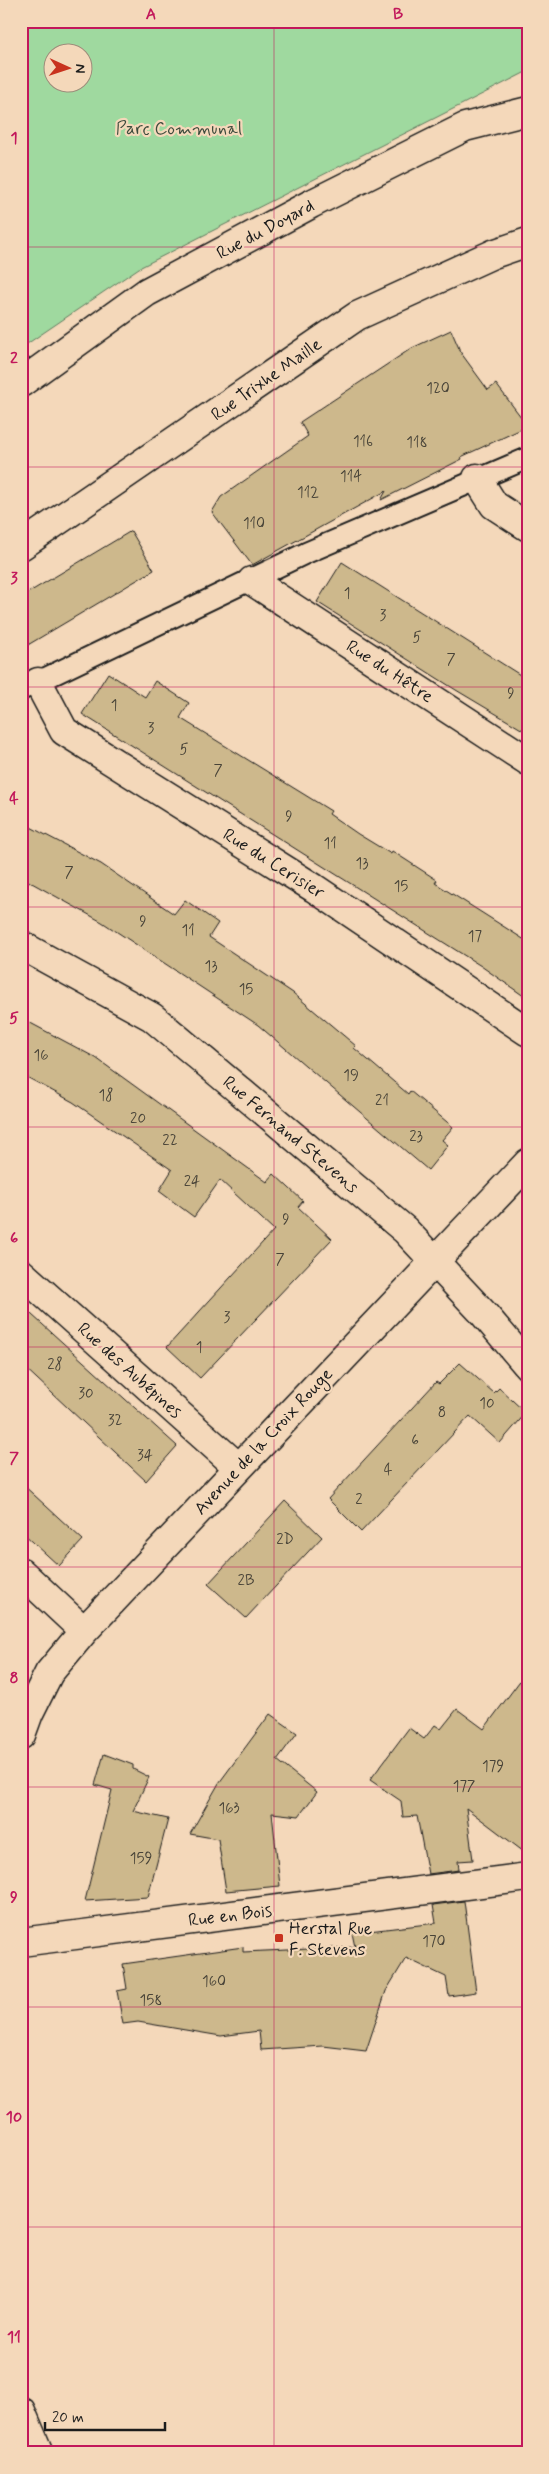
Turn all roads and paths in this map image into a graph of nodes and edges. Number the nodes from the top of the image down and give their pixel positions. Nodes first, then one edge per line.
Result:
1 (528, 111) edge
2 (528, 242) edge
3 (21, 383) edge
4 (528, 458) edge
5 (477, 478) junction
6 (528, 527) edge
7 (21, 546) edge
8 (252, 581) junction
9 (30, 686) edge
10 (528, 761) edge
11 (21, 945) edge
12 (528, 1032) edge
13 (528, 1163) edge
14 (434, 1260) junction
15 (21, 1273) edge
16 (528, 1366) edge
17 (238, 1467) junction
18 (21, 1572) edge
19 (84, 1631) junction
20 (21, 1736) edge
21 (528, 1877) edge
22 (21, 1942) edge
23 (21, 2411) edge
24 (38, 2453) edge

1 - 3 street, Rue du Doyard
2 - 7 street, Rue Trixhe Maille
4 - 5 lane
5 - 6 street
5 - 8 lane
8 - 9 lane
8 - 10 street, Rue du Hêtre
9 - 12 street, Rue du Cerisier
11 - 14 street, Rue Fernand Stevens
13 - 14 street, Avenue de la Croix Rouge
14 - 16 street, Rue Fernand Stevens
14 - 17 street, Avenue de la Croix Rouge
15 - 17 street, Rue des Aubépines
17 - 19 street, Avenue de la Croix Rouge
18 - 19 street
19 - 20 street, Avenue de la Croix Rouge
21 - 22 street, Rue en Bois
23 - 24 street

